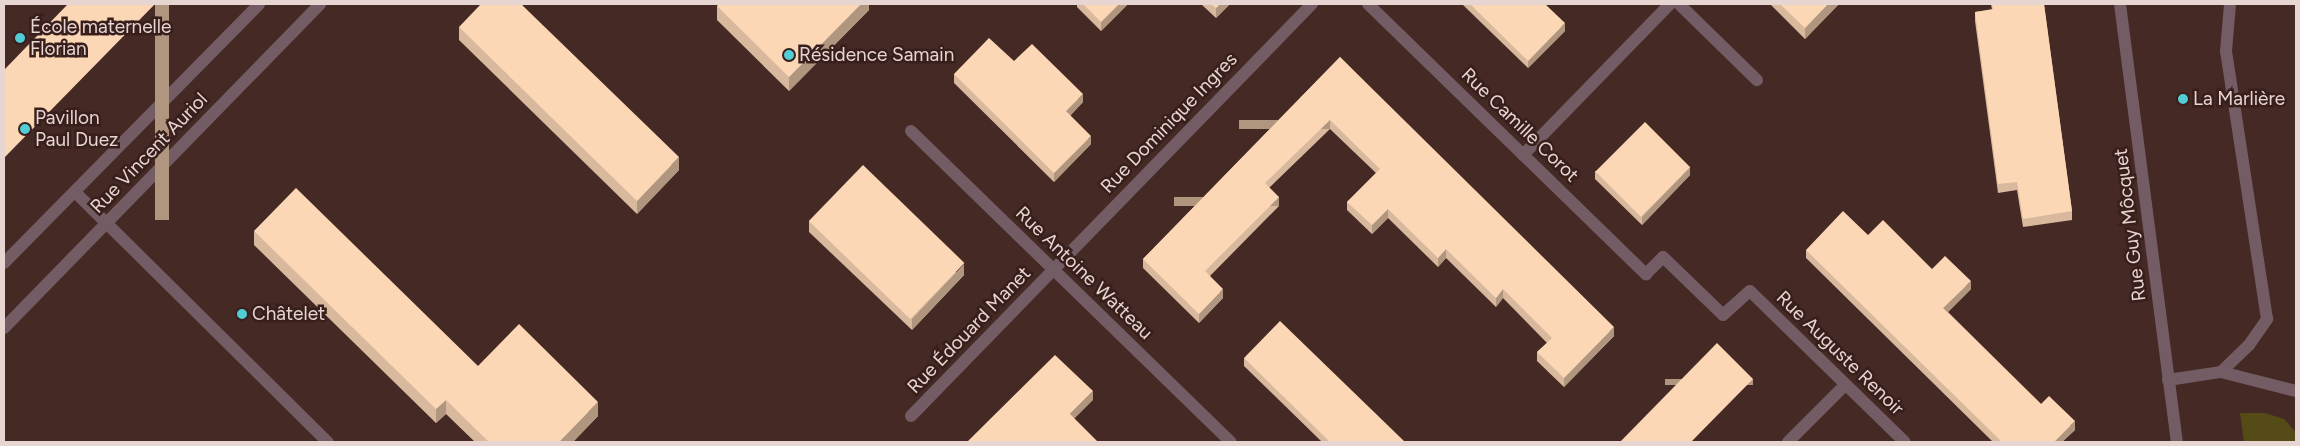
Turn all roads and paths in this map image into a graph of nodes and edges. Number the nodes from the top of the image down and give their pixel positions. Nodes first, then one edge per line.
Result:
1 (258, 4) edge
2 (320, 4) edge
3 (1312, 4) edge
4 (1368, 4) edge
5 (1670, 4) edge
6 (1680, 4) edge
7 (2120, 4) edge
8 (2230, 4) edge
9 (1758, 80) dead end
10 (911, 131) dead end
11 (1524, 155) junction
12 (75, 192) junction
13 (107, 223) junction
14 (4, 263) edge
15 (1053, 269) junction
16 (1750, 292) joint
17 (4, 328) edge
18 (2221, 372) junction
19 (2168, 380) junction
20 (1845, 385) junction
21 (2296, 391) edge
22 (911, 416) dead end
23 (2177, 438) edge
24 (328, 442) edge
25 (1231, 442) edge
26 (1788, 442) edge
27 (1905, 442) edge
28 (2166, 442) edge

1 - 12 street, Rue Vincent Auriol
2 - 13 street, Rue Vincent Auriol
3 - 15 street, Rue Dominique Ingres
4 - 11 street, Rue Camille Corot
5 - 11 street
6 - 9 street
7 - 19 street, Rue Guy Môcquet
8 - 18 street
10 - 15 street, Rue Antoine Watteau
11 - 16 street, Rue Camille Corot
12 - 13 street
12 - 14 street, Rue Vincent Auriol
13 - 17 street, Rue Vincent Auriol
13 - 24 street
15 - 22 street, Rue Édouard Manet
15 - 25 street, Rue Antoine Watteau
16 - 20 street, Rue Auguste Renoir
18 - 19 street
18 - 21 street
19 - 23 street, Rue Guy Môcquet
20 - 26 street
20 - 27 street, Rue Auguste Renoir
23 - 28 street

